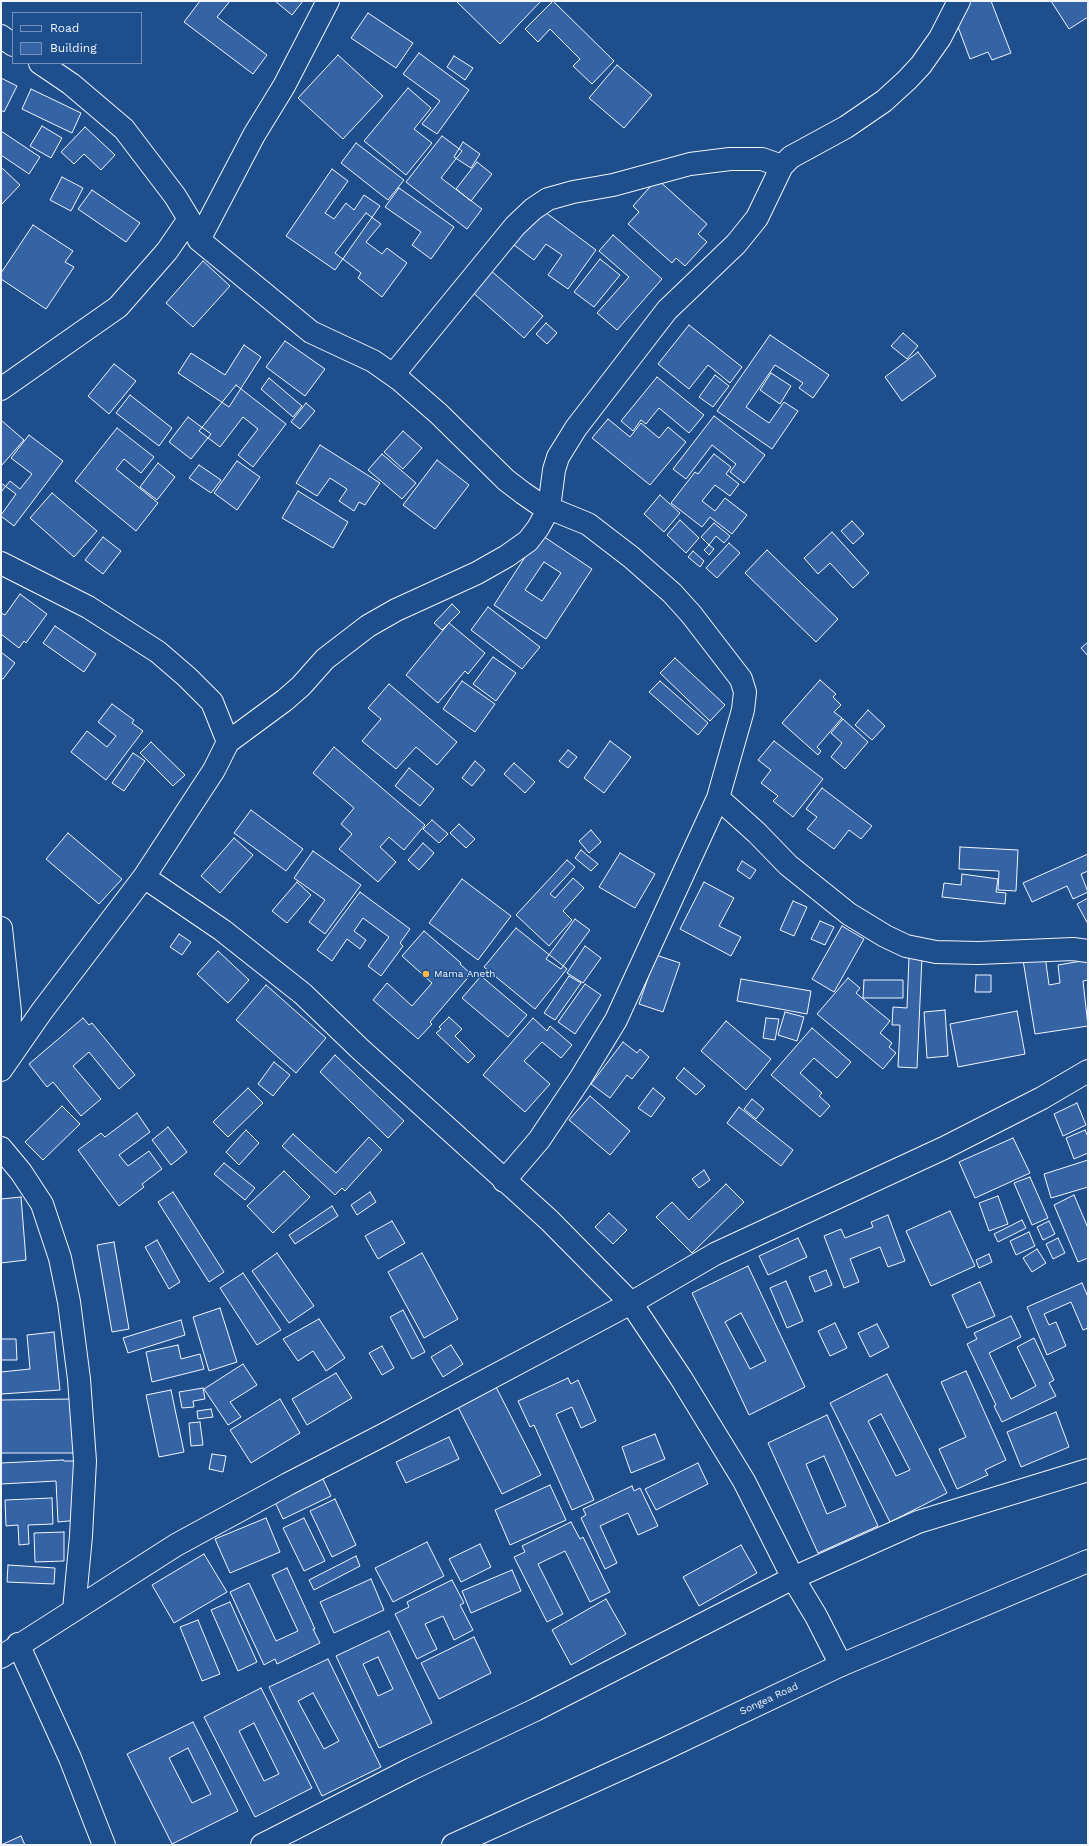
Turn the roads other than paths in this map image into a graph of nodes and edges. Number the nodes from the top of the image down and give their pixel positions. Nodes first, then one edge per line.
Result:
1 (328, 1) edge
2 (959, 1) edge
3 (1, 36) edge
4 (12, 44) edge
5 (41, 64) edge
6 (782, 166) junction
7 (189, 219) junction
8 (199, 240) junction
9 (393, 375) junction
10 (1, 389) edge
11 (549, 508) junction
12 (1, 563) edge
13 (228, 742) junction
14 (718, 798) junction
15 (144, 877) junction
16 (1, 928) edge
17 (1088, 951) edge
18 (5, 1064) edge
19 (1088, 1072) edge
20 (1, 1148) edge
21 (504, 1181) junction
22 (631, 1303) junction
23 (1088, 1470) edge
24 (1088, 1561) edge
25 (793, 1578) junction
26 (74, 1610) junction
27 (10, 1651) edge
28 (841, 1665) junction
29 (104, 1845) edge
30 (262, 1845) edge
31 (453, 1845) edge

1 - 8 main road
2 - 6 main road
3 - 4 main road
5 - 7 main road
6 - 9 main road
6 - 11 main road
7 - 8 main road
7 - 10 main road
8 - 9 main road
9 - 11 main road
11 - 13 main road
11 - 14 main road
12 - 13 main road
13 - 15 main road
14 - 17 main road
14 - 21 main road
15 - 18 main road
15 - 21 main road
16 - 18 main road
19 - 22 main road
20 - 26 main road
21 - 22 main road
22 - 25 main road
22 - 26 main road
23 - 25 main road
24 - 28 main road, Songea Road
25 - 28 main road
25 - 30 main road
26 - 27 main road
27 - 29 main road
28 - 31 main road, Songea Road

